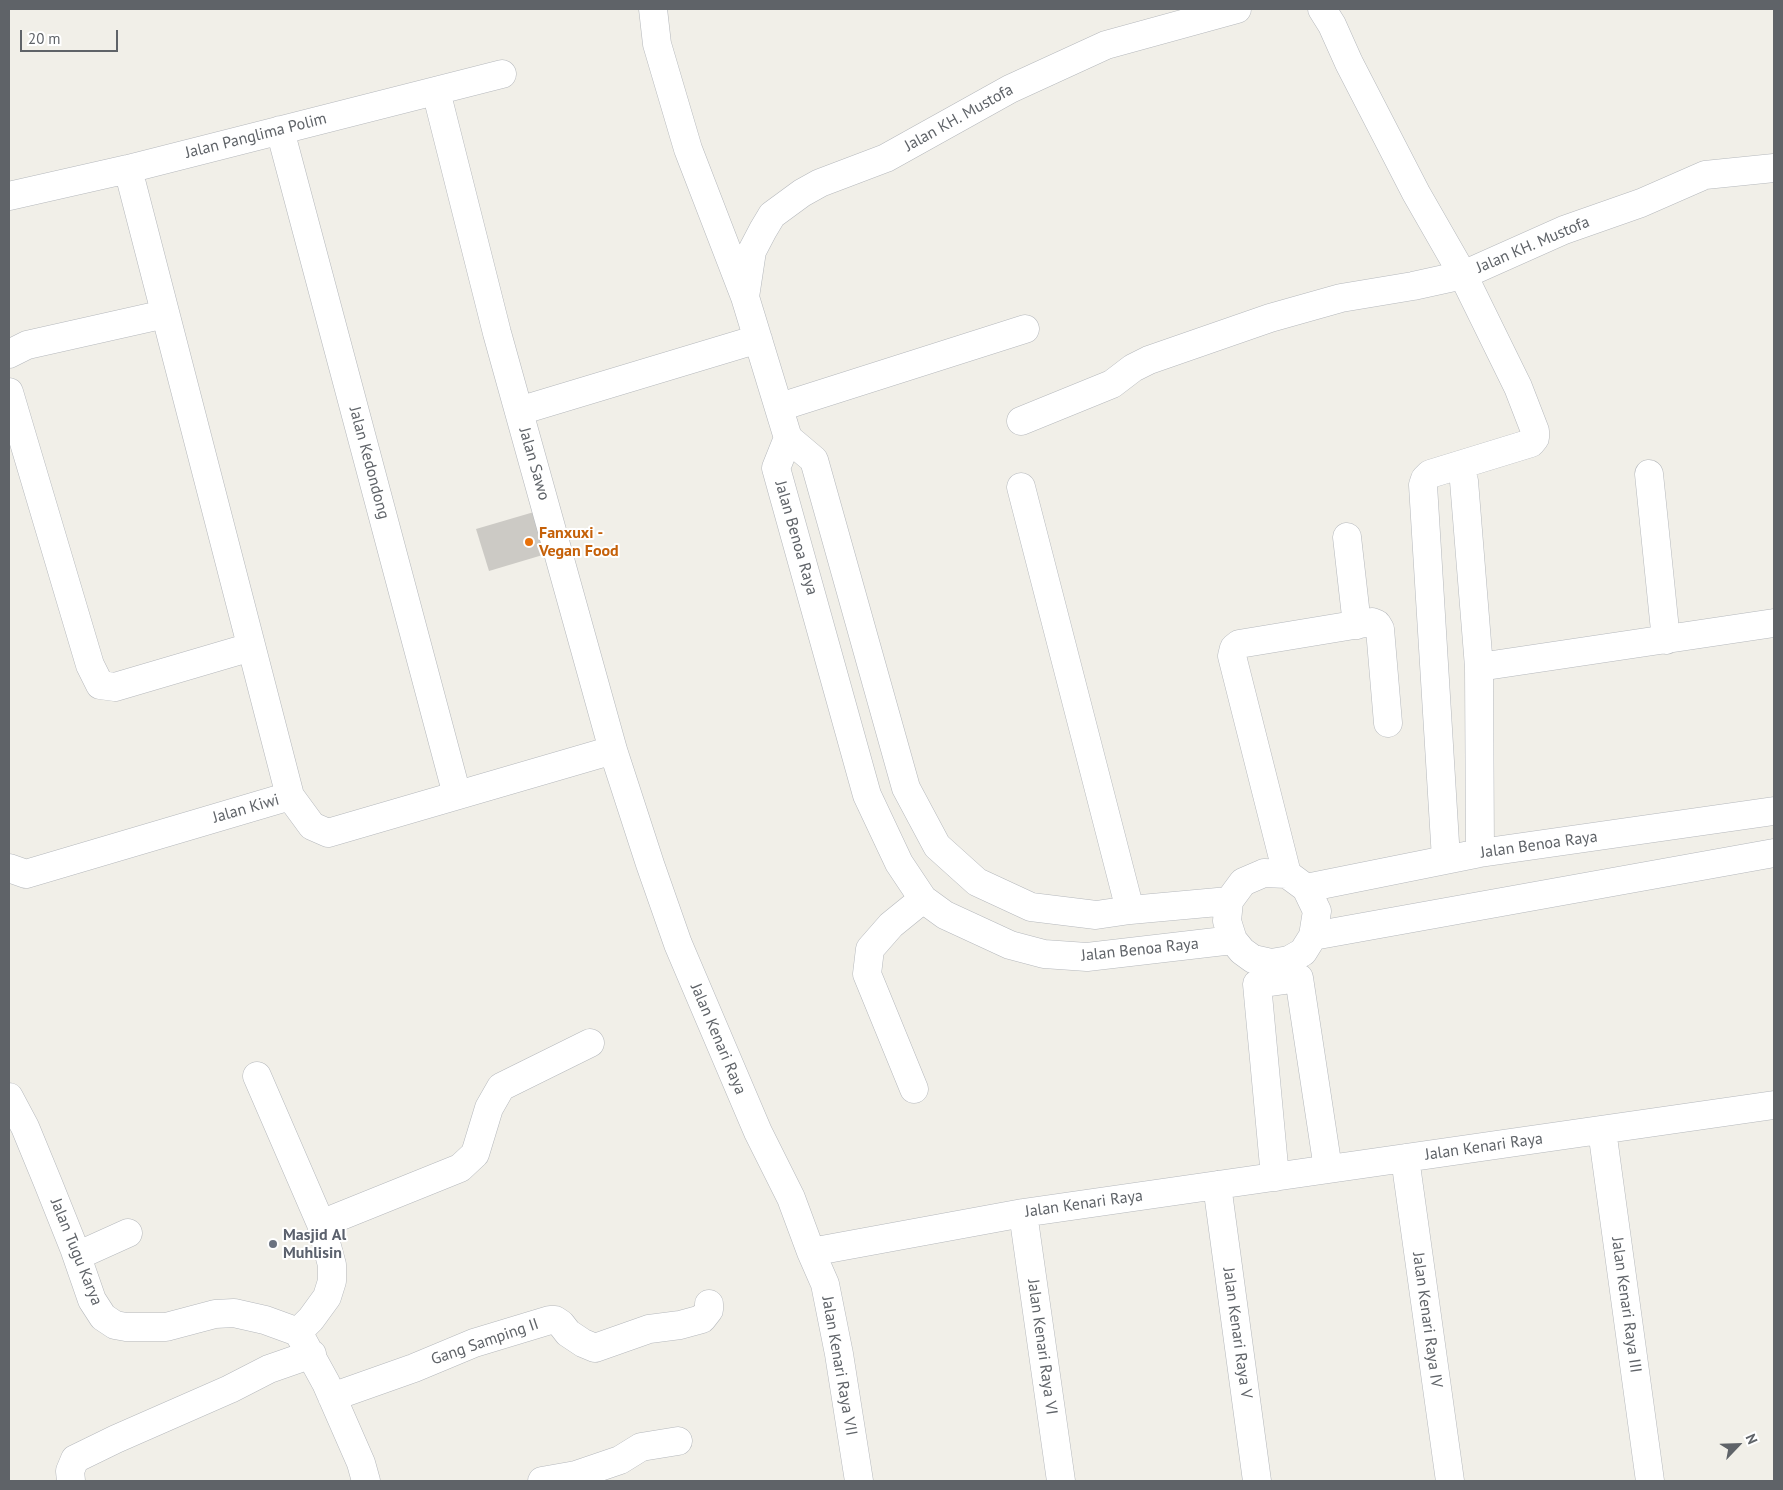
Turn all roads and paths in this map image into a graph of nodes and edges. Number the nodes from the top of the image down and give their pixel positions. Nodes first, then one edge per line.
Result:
1 (653, 9) edge
2 (1237, 9) edge
3 (1322, 9) edge
4 (502, 74) dead end
5 (436, 91) junction
6 (280, 130) junction
7 (128, 168) junction
8 (1774, 168) edge
9 (9, 196) edge
10 (1463, 274) junction
11 (745, 297) junction
12 (164, 314) junction
13 (1025, 329) dead end
14 (758, 339) junction
15 (9, 354) edge
16 (9, 392) edge
17 (780, 407) junction
18 (519, 411) junction
19 (1021, 421) dead end
20 (788, 438) junction
21 (1650, 474) dead end
22 (1464, 480) dead end
23 (1021, 488) dead end
24 (1347, 537) dead end
25 (1774, 623) edge
26 (1357, 625) junction
27 (1666, 640) junction
28 (251, 647) junction
29 (1479, 667) junction
30 (1388, 723) dead end
31 (613, 750) junction
32 (290, 796) junction
33 (457, 796) junction
34 (1774, 811) edge
35 (1480, 853) junction
36 (1774, 853) edge
37 (1446, 860) junction
38 (650, 864) joint
39 (9, 868) edge
40 (1296, 881) junction
41 (923, 899) junction
42 (1230, 901) junction
43 (1130, 910) junction
44 (1313, 936) junction
45 (1233, 940) junction
46 (590, 1042) dead end
47 (257, 1076) dead end
48 (914, 1089) dead end
49 (9, 1098) edge
50 (1774, 1105) edge
51 (1602, 1130) junction
52 (1404, 1158) junction
53 (1328, 1169) junction
54 (1275, 1177) junction
55 (1217, 1185) junction
56 (1023, 1213) junction
57 (321, 1224) junction
58 (128, 1233) dead end
59 (811, 1252) junction
60 (77, 1256) junction
61 (708, 1304) dead end
62 (305, 1343) junction
63 (332, 1397) junction
64 (678, 1441) dead end
65 (71, 1481) edge
66 (366, 1481) edge
67 (542, 1481) edge
68 (859, 1481) edge
69 (1061, 1481) edge
70 (1258, 1481) edge
71 (1450, 1481) edge
72 (1650, 1481) edge

1 - 11 street
2 - 11 street, Jalan KH. Mustofa
3 - 10 street, Jalan KH. Mustofa
4 - 5 street, Jalan Panglima Polim
5 - 6 street, Jalan Panglima Polim
5 - 18 street, Jalan Sawo
6 - 7 street, Jalan Panglima Polim
6 - 33 street, Jalan Kedondong
7 - 9 street, Jalan Panglima Polim
7 - 12 street
8 - 10 street, Jalan KH. Mustofa
10 - 19 street
10 - 37 street
11 - 14 street
12 - 15 street
12 - 28 street
13 - 17 street
14 - 17 street
14 - 18 street
16 - 28 street
17 - 20 street
18 - 31 street, Jalan Sawo
20 - 41 street, Jalan Benoa Raya
20 - 43 street
21 - 27 street
22 - 29 street
23 - 43 street
24 - 26 street
25 - 27 street
26 - 30 street
26 - 40 street
27 - 29 street
28 - 32 street
29 - 35 street
31 - 33 street, Jalan Kiwi
31 - 38 street, Jalan Sawo
32 - 33 street, Jalan Kiwi
32 - 39 street, Jalan Kiwi
34 - 35 street, Jalan Benoa Raya
35 - 37 street, Jalan Benoa Raya
36 - 44 street
37 - 40 street, Jalan Benoa Raya
38 - 59 street, Jalan Kenari Raya
40 - 42 street
40 - 44 street
41 - 45 street, Jalan Benoa Raya
41 - 48 street
42 - 43 street
42 - 45 street
44 - 45 street
46 - 57 street
47 - 57 street
49 - 60 street, Jalan Tugu Karya
50 - 51 street, Jalan Kenari Raya
51 - 52 street, Jalan Kenari Raya
51 - 72 street, Jalan Kenari Raya III
52 - 53 street, Jalan Kenari Raya
52 - 71 street, Jalan Kenari Raya IV
53 - 54 street, Jalan Kenari Raya
53 - 54 street
54 - 55 street, Jalan Kenari Raya
55 - 56 street, Jalan Kenari Raya
55 - 70 street, Jalan Kenari Raya V
56 - 59 street, Jalan Kenari Raya
56 - 69 street, Jalan Kenari Raya VI
57 - 62 street
58 - 60 street
59 - 68 street, Jalan Kenari Raya VII
60 - 62 street, Jalan Tugu Karya
61 - 63 street, Gang Samping II
62 - 63 street
62 - 65 street
63 - 66 street
64 - 67 street

